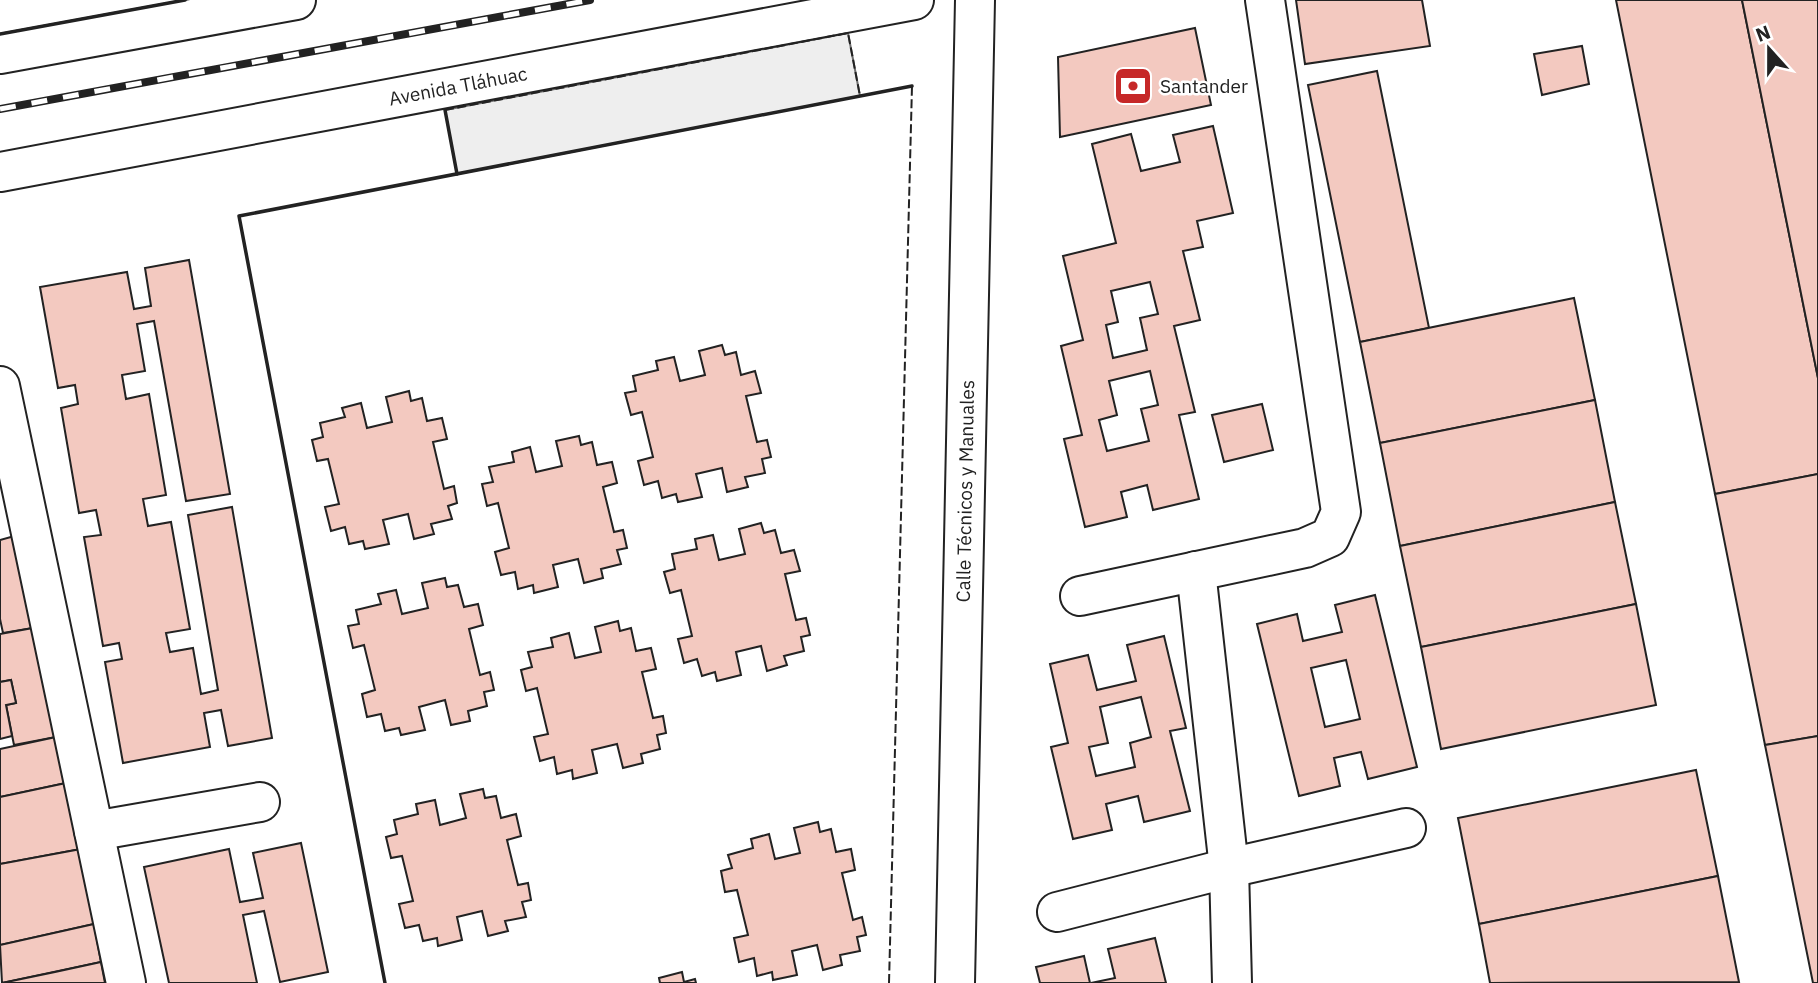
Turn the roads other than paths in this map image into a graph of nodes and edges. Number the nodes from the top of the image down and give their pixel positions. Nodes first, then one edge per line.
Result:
1 (914, 0) edge
2 (975, 0) edge
3 (1265, 0) edge
4 (273, 2) edge
5 (0, 54) edge
6 (0, 172) edge
7 (0, 386) edge
8 (1196, 571) junction
9 (1080, 596) dead end
10 (260, 802) dead end
11 (1406, 828) dead end
12 (94, 831) junction
13 (1229, 869) junction
14 (1057, 912) dead end
15 (126, 983) edge
16 (956, 983) edge
17 (1232, 983) edge

1 - 6 street, Avenida Tláhuac
2 - 16 street, Calle Técnicos y Manuales
3 - 8 street
4 - 5 street
7 - 12 street
8 - 9 street
8 - 13 street
10 - 12 street
11 - 13 street
12 - 15 street
13 - 14 street
13 - 17 street

